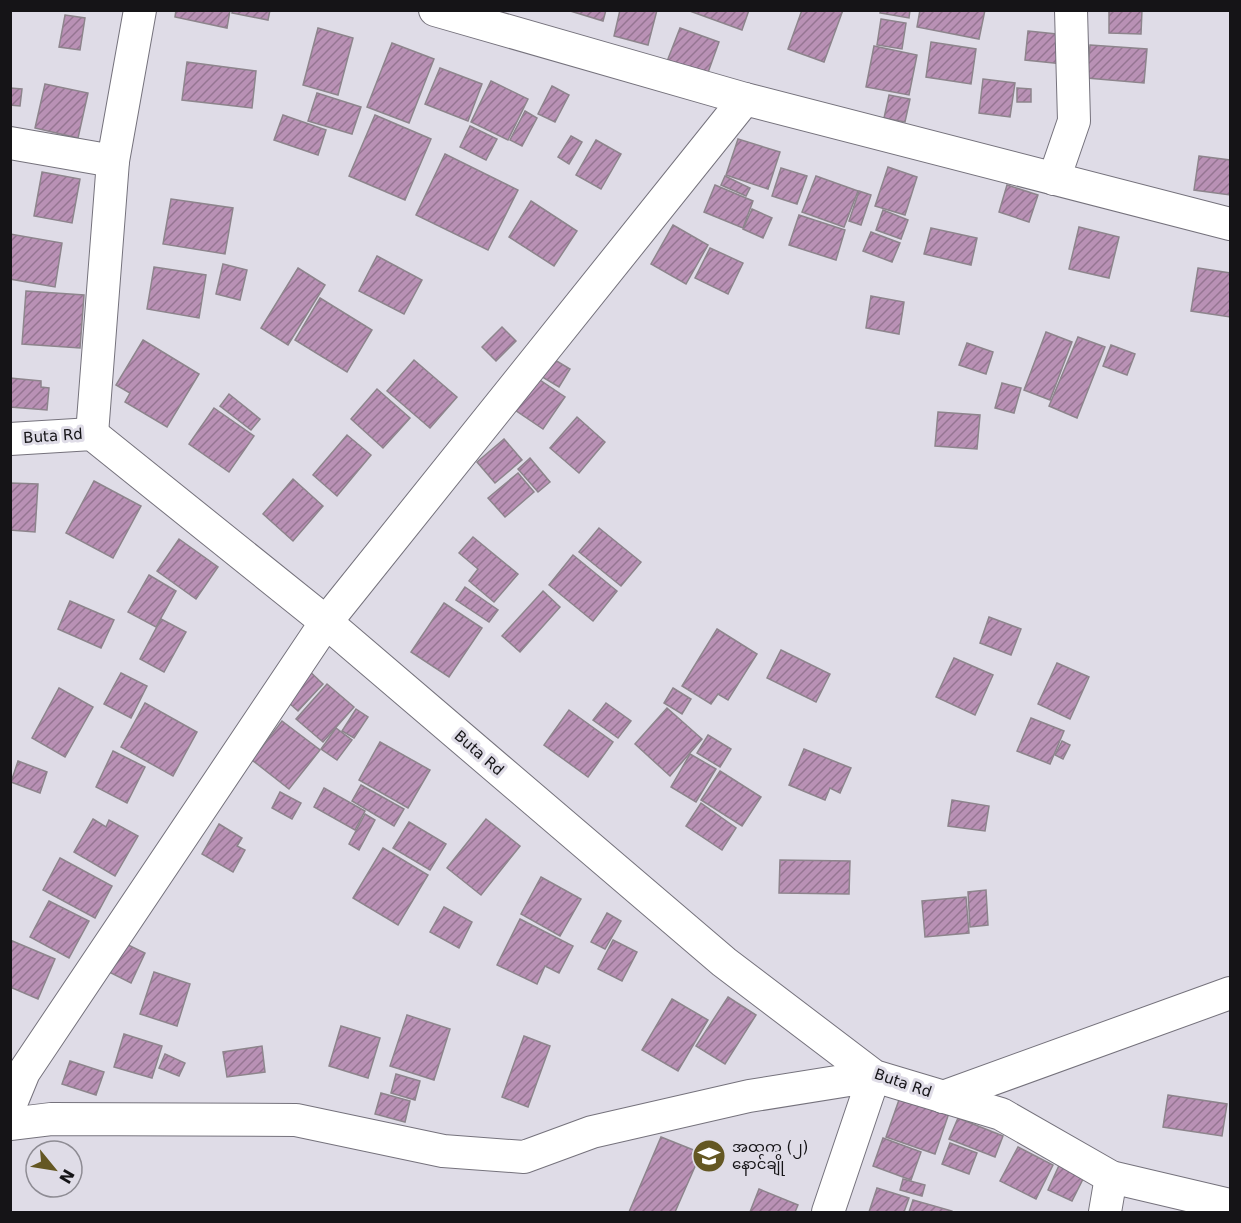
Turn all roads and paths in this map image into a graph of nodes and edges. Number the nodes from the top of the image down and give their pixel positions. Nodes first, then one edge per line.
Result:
1 (140, 10) edge
2 (435, 10) edge
3 (1071, 10) edge
4 (745, 99) junction
5 (10, 142) edge
6 (112, 161) junction
7 (1054, 179) junction
8 (1230, 224) edge
9 (92, 434) junction
10 (10, 439) edge
11 (326, 622) junction
12 (1230, 993) edge
13 (874, 1076) junction
14 (943, 1096) junction
15 (10, 1106) edge
16 (10, 1124) edge
17 (1111, 1177) junction
18 (1230, 1205) edge
19 (828, 1212) edge
20 (1105, 1212) edge

1 - 6 street
2 - 4 street
3 - 7 street
4 - 7 street
4 - 11 street
5 - 6 street
6 - 9 street
7 - 8 street
9 - 10 street, Buta Rd
9 - 11 street, Buta Rd
11 - 13 street, Buta Rd
11 - 15 street
12 - 14 street, Buta Rd
13 - 14 street, Buta Rd
13 - 16 street
13 - 19 street
14 - 17 street, Buta Rd
17 - 18 street, Buta Rd
17 - 20 street

